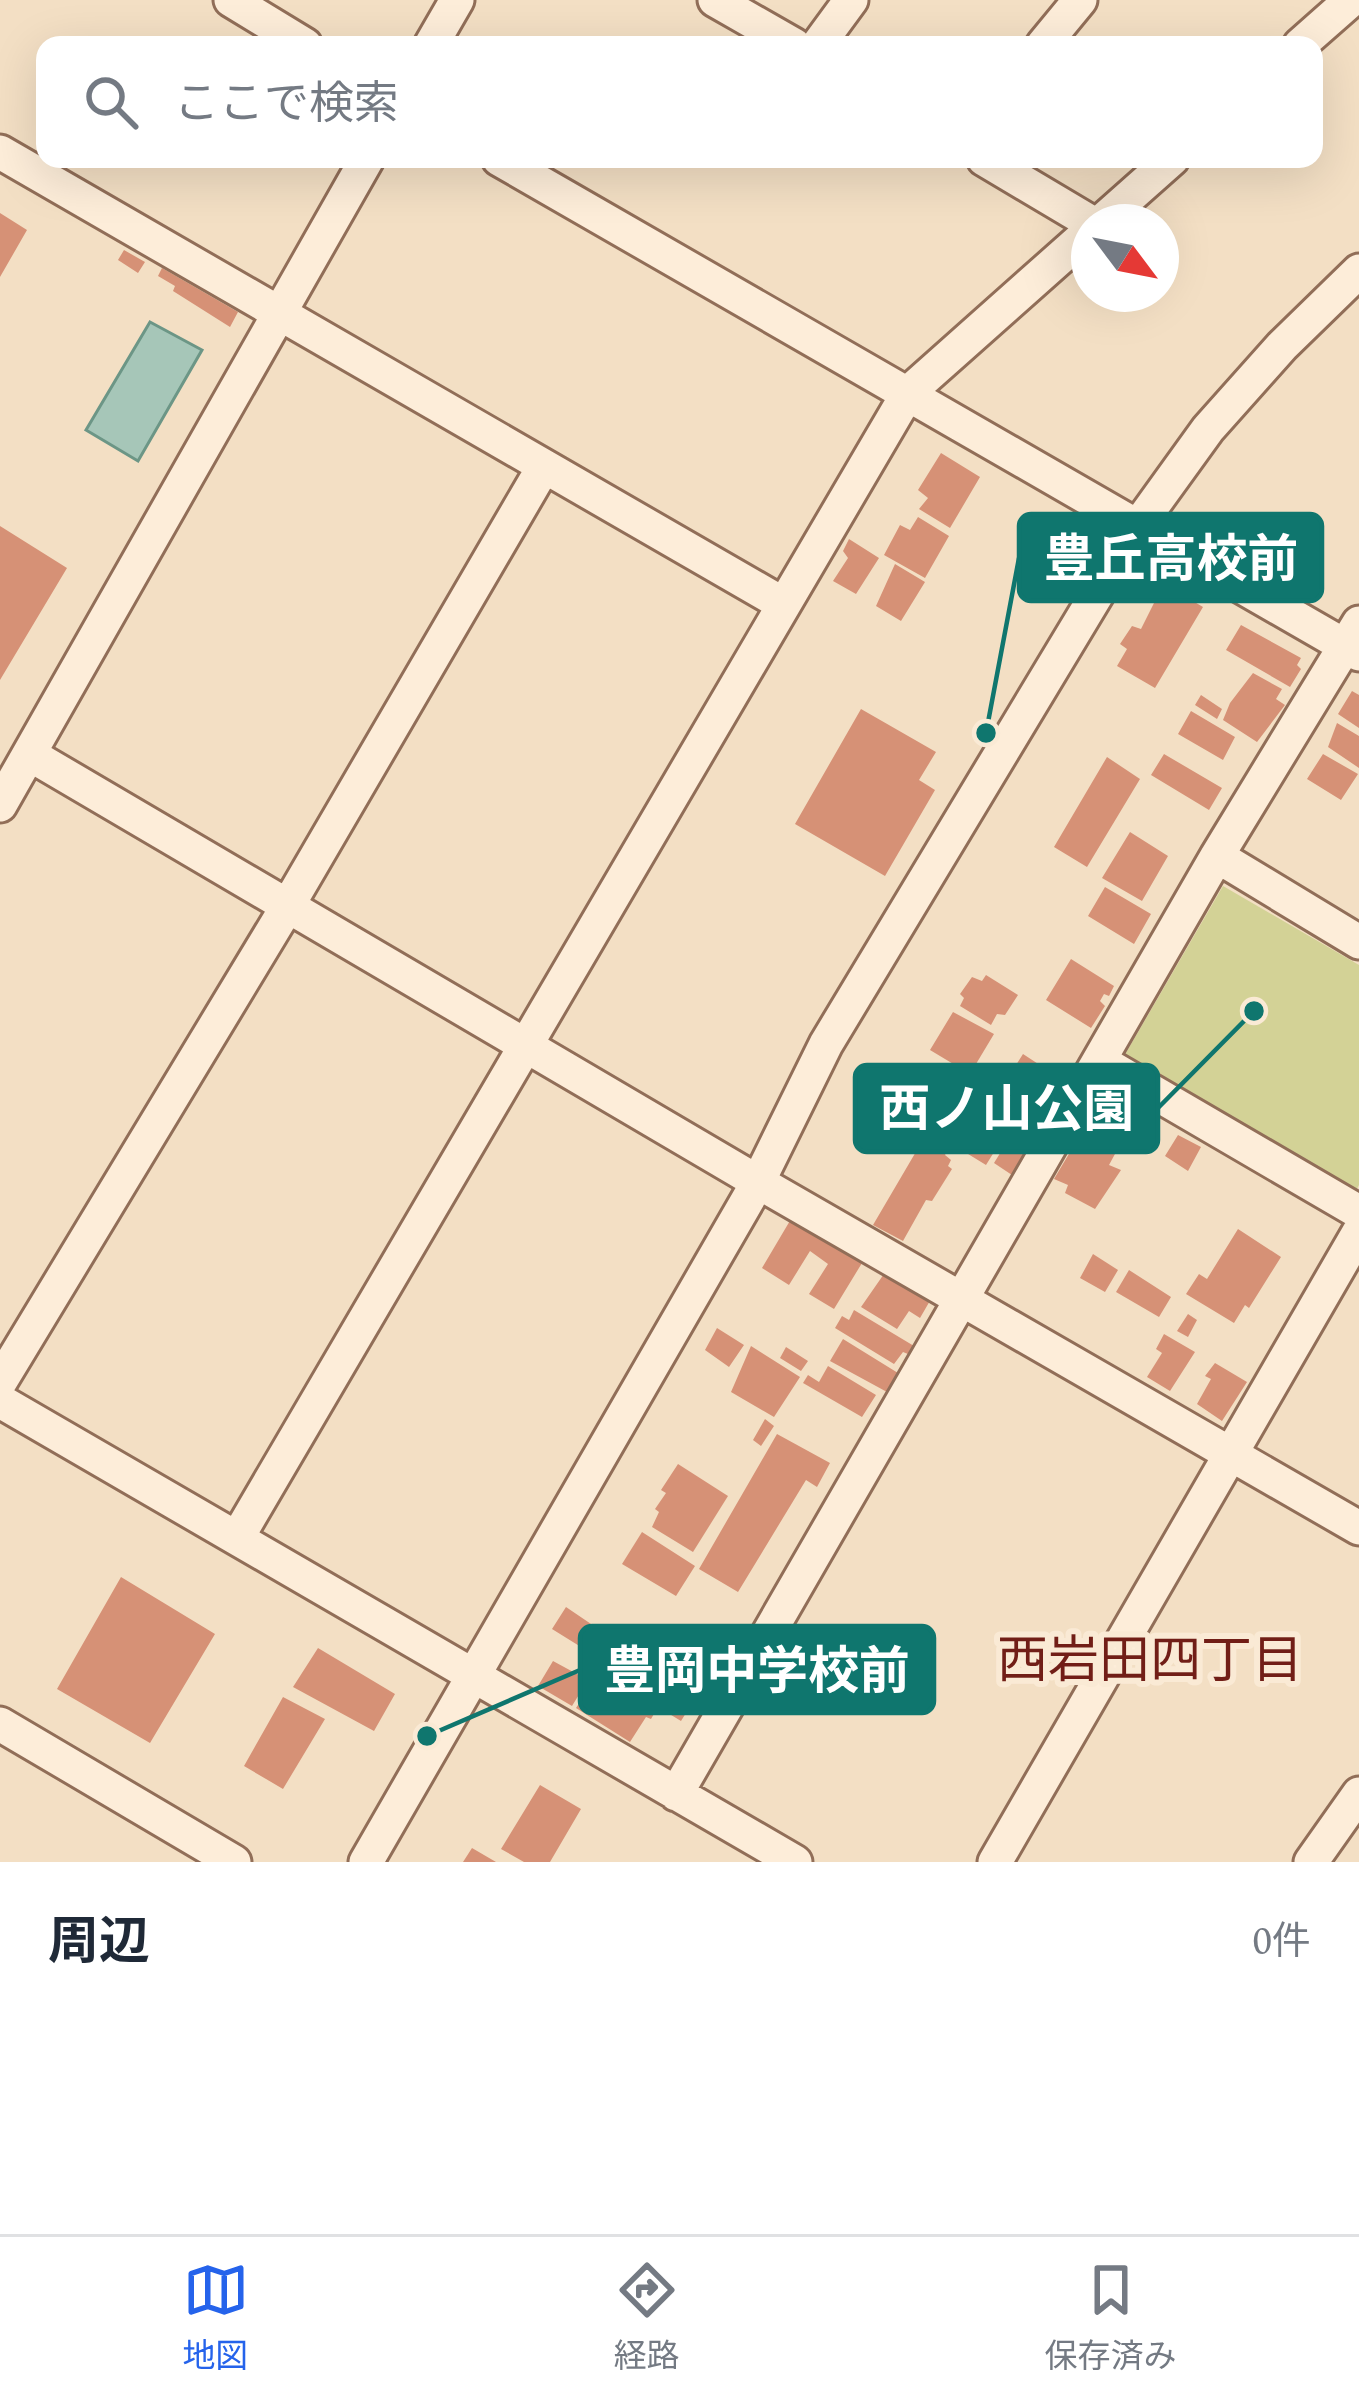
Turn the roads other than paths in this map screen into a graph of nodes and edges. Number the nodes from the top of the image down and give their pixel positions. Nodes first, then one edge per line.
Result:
1 (231, 0) edge
2 (457, 0) edge
3 (715, 0) edge
4 (851, 0) edge
5 (1080, 0) edge
6 (1351, 0) edge
7 (290, 36) edge
8 (436, 36) edge
9 (778, 36) edge
10 (825, 36) edge
11 (1050, 36) edge
12 (1310, 36) edge
13 (0, 152) edge
14 (362, 168) edge
15 (515, 168) edge
16 (999, 168) edge
17 (1162, 168) edge
18 (1121, 204) edge
19 (1071, 211) edge
20 (1071, 248) edge
21 (1359, 271) edge
22 (281, 315) junction
23 (908, 394) junction
24 (543, 468) junction
25 (1138, 526) junction
26 (783, 604) junction
27 (1354, 641) edge
28 (29, 754) junction
29 (0, 805) edge
30 (1217, 856) junction
31 (287, 907) junction
32 (1359, 941) edge
33 (528, 1047) junction
34 (1100, 1061) junction
35 (758, 1182) junction
36 (1359, 1212) edge
37 (1359, 1232) edge
38 (962, 1298) junction
39 (0, 1382) edge
40 (0, 1401) edge
41 (1230, 1454) junction
42 (1359, 1528) edge
43 (237, 1538) junction
44 (472, 1677) junction
45 (0, 1724) edge
46 (676, 1793) junction
47 (1359, 1794) edge
48 (1347, 1837) edge
49 (234, 1862) edge
50 (365, 1862) edge
51 (795, 1862) edge
52 (994, 1862) edge
53 (1311, 1862) edge

1 - 7 street
2 - 8 street
3 - 9 street
4 - 10 street
5 - 11 street
6 - 12 street
13 - 22 street
14 - 22 street
15 - 23 street
16 - 19 street
17 - 18 street
20 - 23 street
21 - 25 street
22 - 24 street
22 - 28 street
23 - 25 street
23 - 26 street
24 - 26 street
24 - 31 street
25 - 27 street
25 - 35 street
26 - 33 street
27 - 30 street
28 - 29 street
28 - 31 street
30 - 32 street
30 - 34 street
31 - 33 street
31 - 39 street
33 - 35 street
33 - 43 street
34 - 36 street
34 - 38 street
35 - 38 street
35 - 44 street
37 - 41 street
38 - 41 street
38 - 46 street
40 - 43 street
41 - 42 street
41 - 52 street
43 - 44 street
44 - 46 street
44 - 50 street
45 - 49 street
46 - 51 street
47 - 48 street
48 - 53 street

